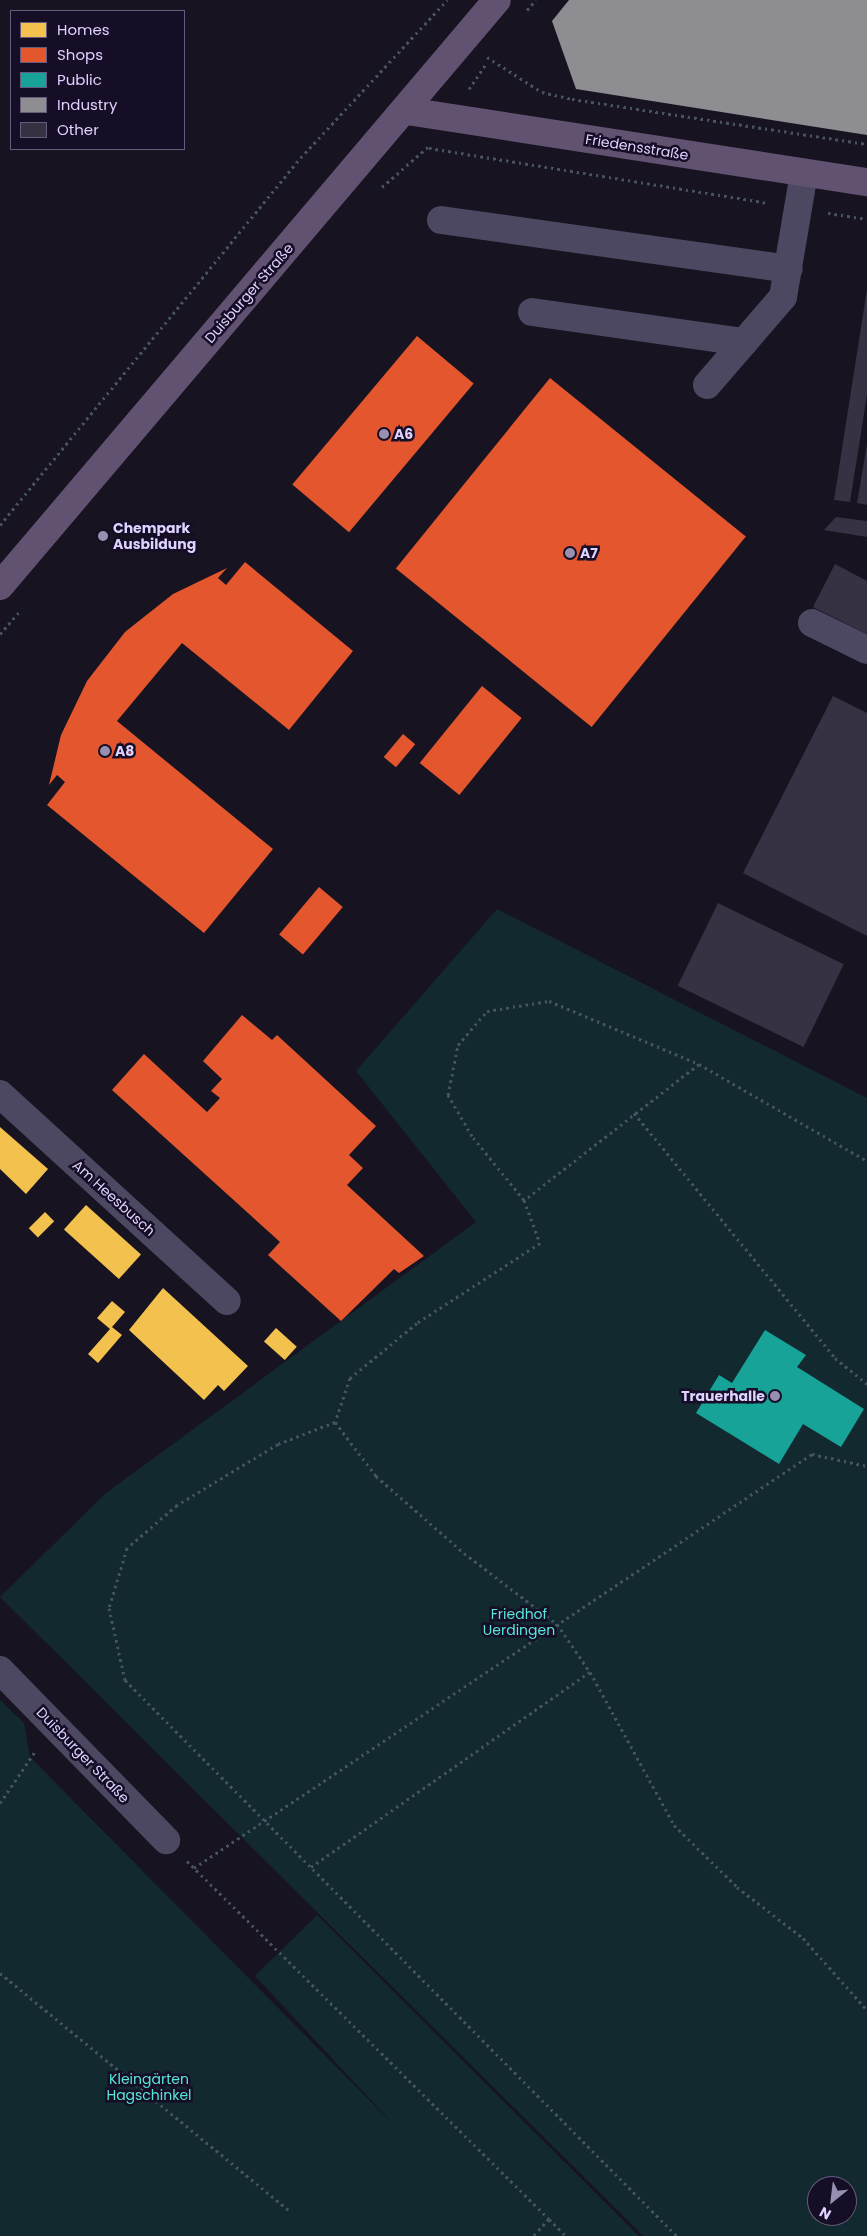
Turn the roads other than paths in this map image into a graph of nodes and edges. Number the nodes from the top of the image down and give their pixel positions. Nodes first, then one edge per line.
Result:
1 (498, 0) edge
2 (407, 111) junction
3 (804, 173) junction
4 (867, 182) edge
5 (440, 220) dead end
6 (789, 268) junction
7 (532, 312) dead end
8 (744, 342) junction
9 (707, 385) dead end
10 (0, 586) edge
11 (812, 623) dead end
12 (867, 650) edge
13 (0, 1094) edge
14 (227, 1301) dead end
15 (0, 1670) edge
16 (166, 1840) road end

1 - 2 main road, Duisburger Straße
2 - 3 main road, Friedensstraße
2 - 10 main road, Duisburger Straße
3 - 4 main road, Friedensstraße
3 - 6 street
5 - 6 street
6 - 8 street
7 - 8 street
8 - 9 street
11 - 12 street
13 - 14 street, Am Heesbusch
15 - 16 street, Duisburger Straße

